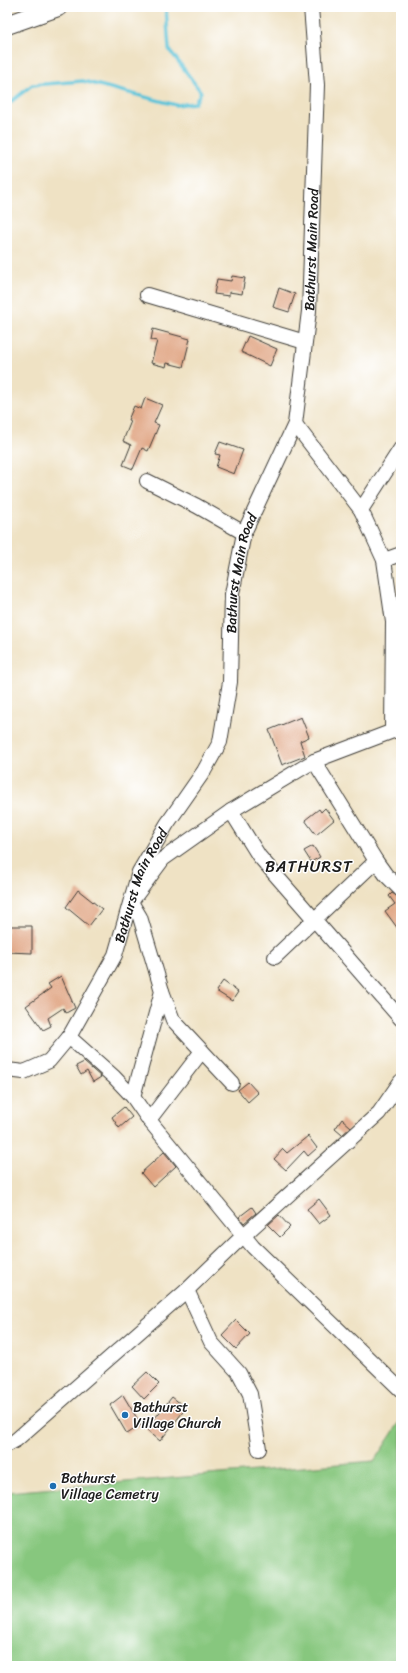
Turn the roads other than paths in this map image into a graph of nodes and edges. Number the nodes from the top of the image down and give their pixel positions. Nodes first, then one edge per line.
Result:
1 (58, 7) edge
2 (311, 7) edge
3 (7, 25) edge
4 (147, 296) dead end
5 (305, 342) junction
6 (295, 424) junction
7 (401, 448) edge
8 (147, 482) dead end
9 (361, 510) junction
10 (244, 533) junction
11 (401, 554) edge
12 (384, 560) junction
13 (396, 730) edge
14 (314, 761) junction
15 (231, 811) junction
16 (376, 861) junction
17 (401, 890) edge
18 (130, 902) junction
19 (314, 919) junction
20 (275, 957) dead end
21 (162, 991) junction
22 (401, 1019) edge
23 (70, 1037) junction
24 (202, 1051) junction
25 (7, 1070) edge
26 (401, 1081) edge
27 (232, 1083) dead end
28 (133, 1097) junction
29 (149, 1120) junction
30 (243, 1236) junction
31 (187, 1290) junction
32 (401, 1390) edge
33 (7, 1445) edge
34 (259, 1449) dead end

1 - 3 main road
2 - 5 street, Bathurst Main Road
4 - 5 street
5 - 6 street, Bathurst Main Road
6 - 9 street
6 - 10 street, Bathurst Main Road
7 - 9 street
8 - 10 street
9 - 12 street
10 - 18 street, Bathurst Main Road
11 - 12 street
12 - 13 street
13 - 14 street
14 - 15 street
14 - 16 street
15 - 18 street
15 - 19 street
16 - 17 street
16 - 19 street
18 - 21 street
18 - 23 street, Bathurst Main Road
19 - 20 street
19 - 22 street
21 - 24 street
21 - 28 street
23 - 25 street, Bathurst Main Road
23 - 28 street
24 - 27 street
24 - 29 street
26 - 30 street
28 - 29 street
29 - 30 street
30 - 31 street
30 - 32 street
31 - 33 street
31 - 34 street

